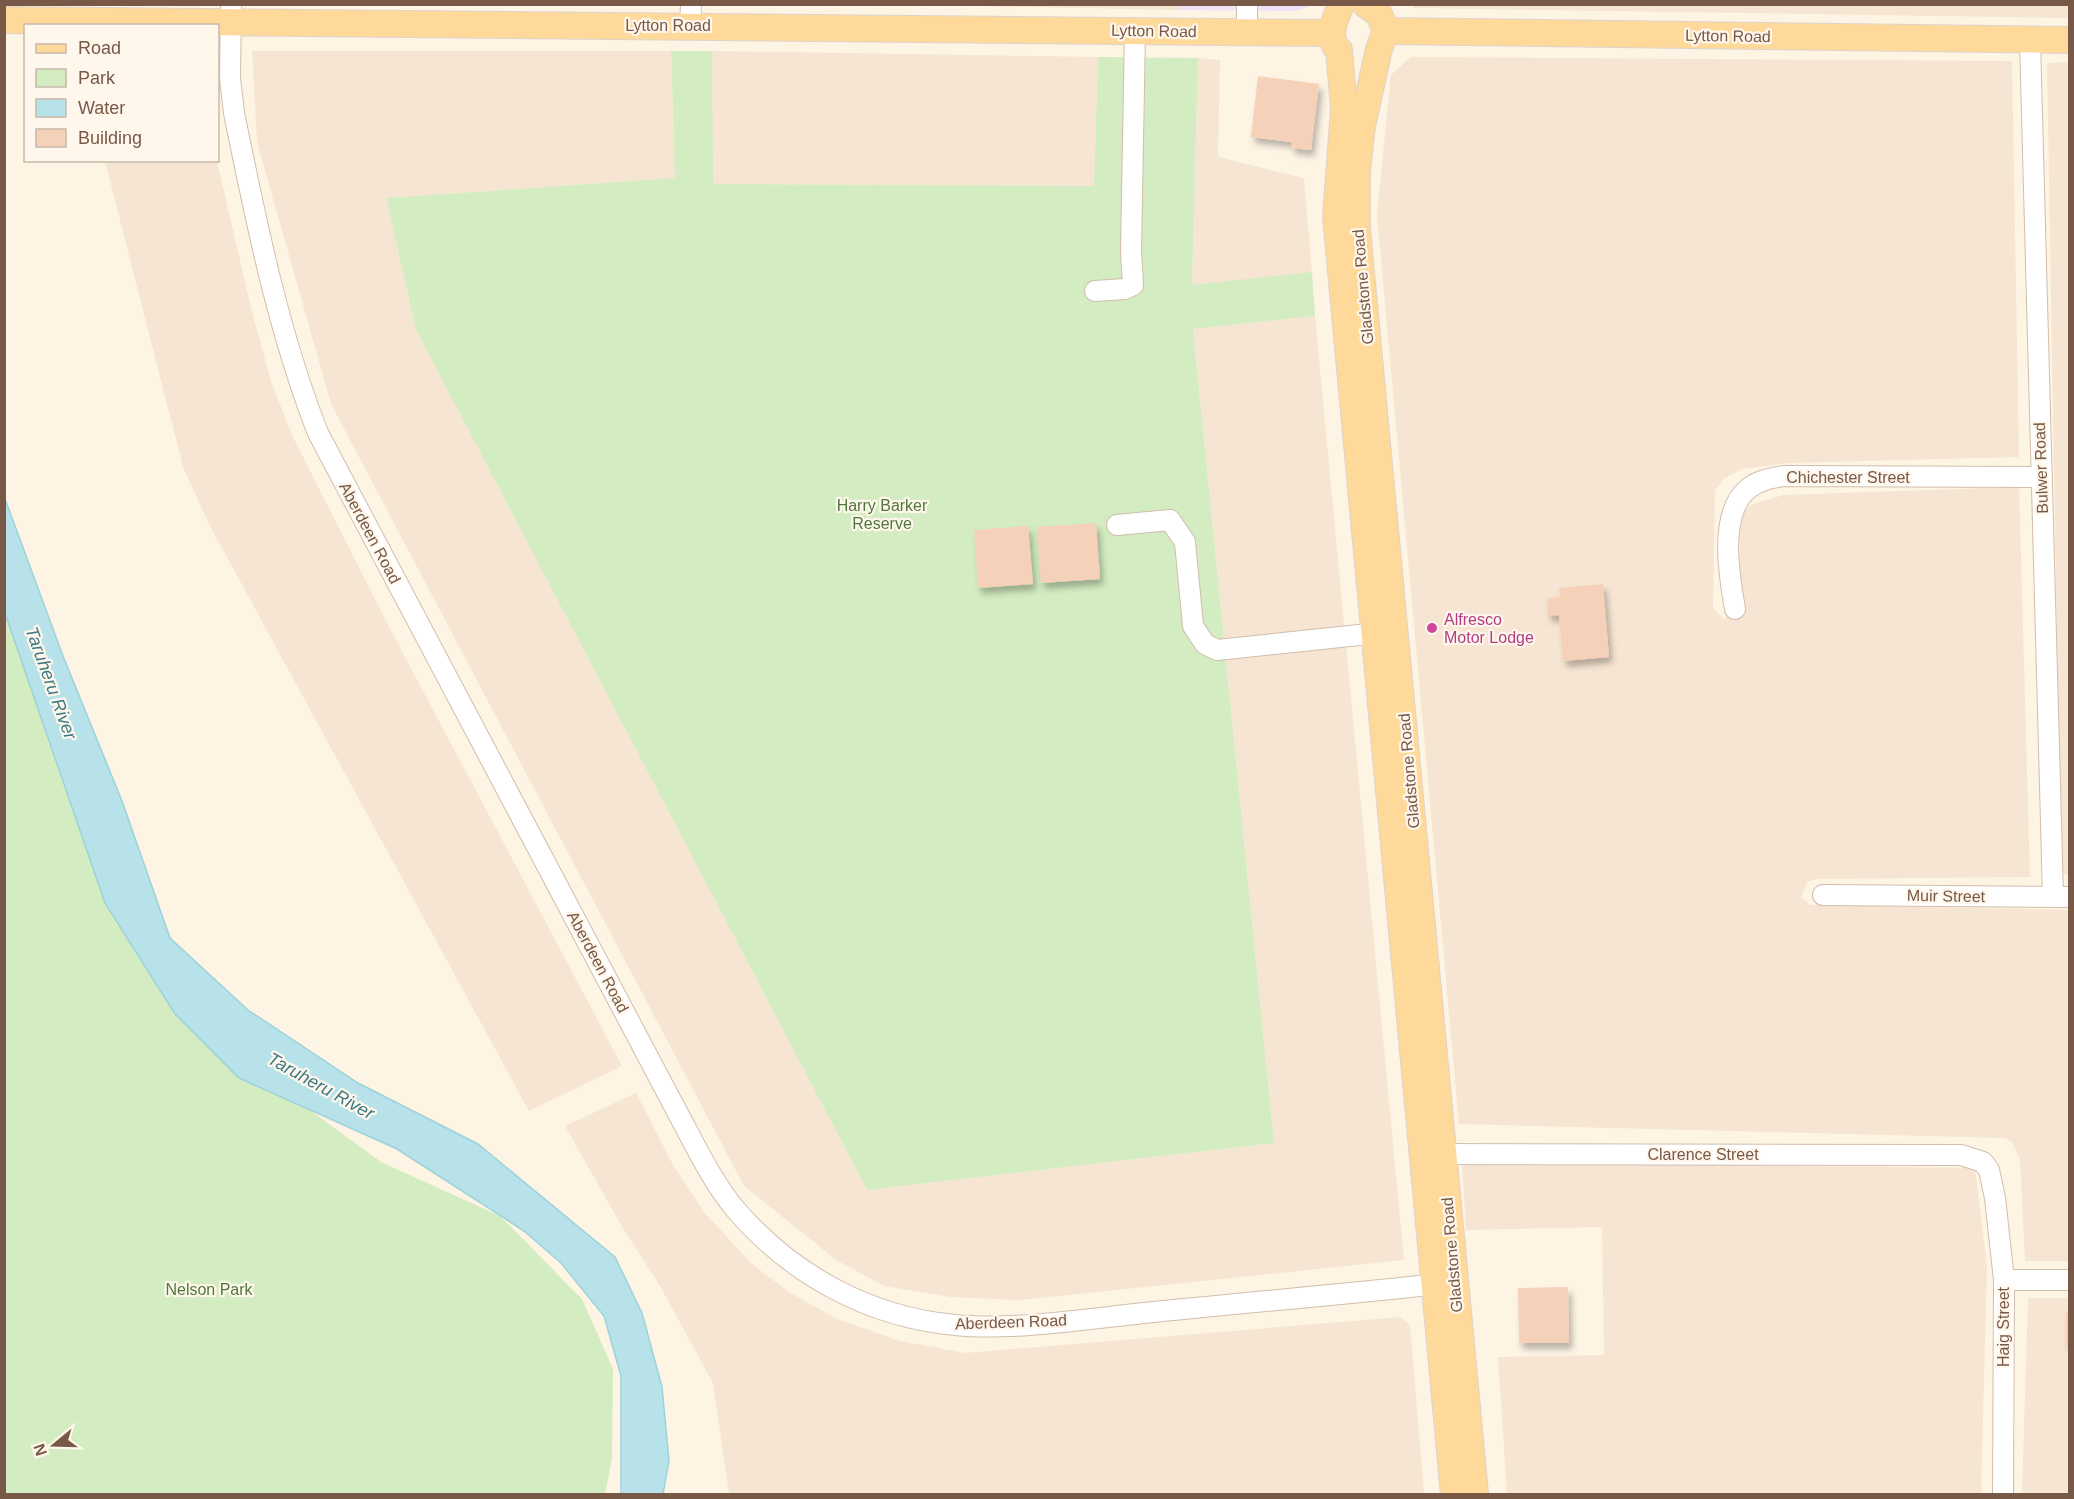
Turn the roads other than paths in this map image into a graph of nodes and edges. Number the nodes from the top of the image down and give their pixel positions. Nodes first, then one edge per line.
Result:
1 (1247, 4) edge
2 (230, 13) edge
3 (691, 15) edge
4 (4, 20) edge
5 (1340, 20) edge
6 (1378, 21) edge
7 (1135, 31) junction
8 (1247, 32) junction
9 (2030, 40) junction
10 (2070, 40) edge
11 (1095, 291) dead end
12 (2042, 477) junction
13 (1117, 525) dead end
14 (1735, 609) dead end
15 (1385, 632) junction
16 (1823, 895) dead end
17 (2061, 897) edge
18 (1433, 1154) junction
19 (1983, 1162) joint
20 (2004, 1280) junction
21 (2070, 1280) edge
22 (1445, 1283) junction
23 (1454, 1494) edge
24 (1475, 1494) edge
25 (2002, 1494) edge

1 - 8 street
2 - 3 main road, Lytton Road
2 - 4 main road, Lytton Road
2 - 22 street, Aberdeen Road
3 - 7 main road, Lytton Road
5 - 6 main road, Lytton Road
5 - 8 main road, Lytton Road
5 - 15 main road, Gladstone Road
6 - 9 main road, Lytton Road
6 - 15 main road, Gladstone Road
7 - 8 main road, Lytton Road
7 - 11 street
9 - 10 main road, Lytton Road
9 - 12 street, Bulwer Road
12 - 14 street, Chichester Street
12 - 17 street, Bulwer Road
13 - 15 street
15 - 18 main road, Gladstone Road
16 - 17 street, Muir Street
18 - 19 street, Clarence Street
18 - 22 main road, Gladstone Road
19 - 20 street, Haig Street
20 - 21 street
20 - 25 street, Haig Street
22 - 23 main road, Gladstone Road
22 - 24 main road, Gladstone Road

